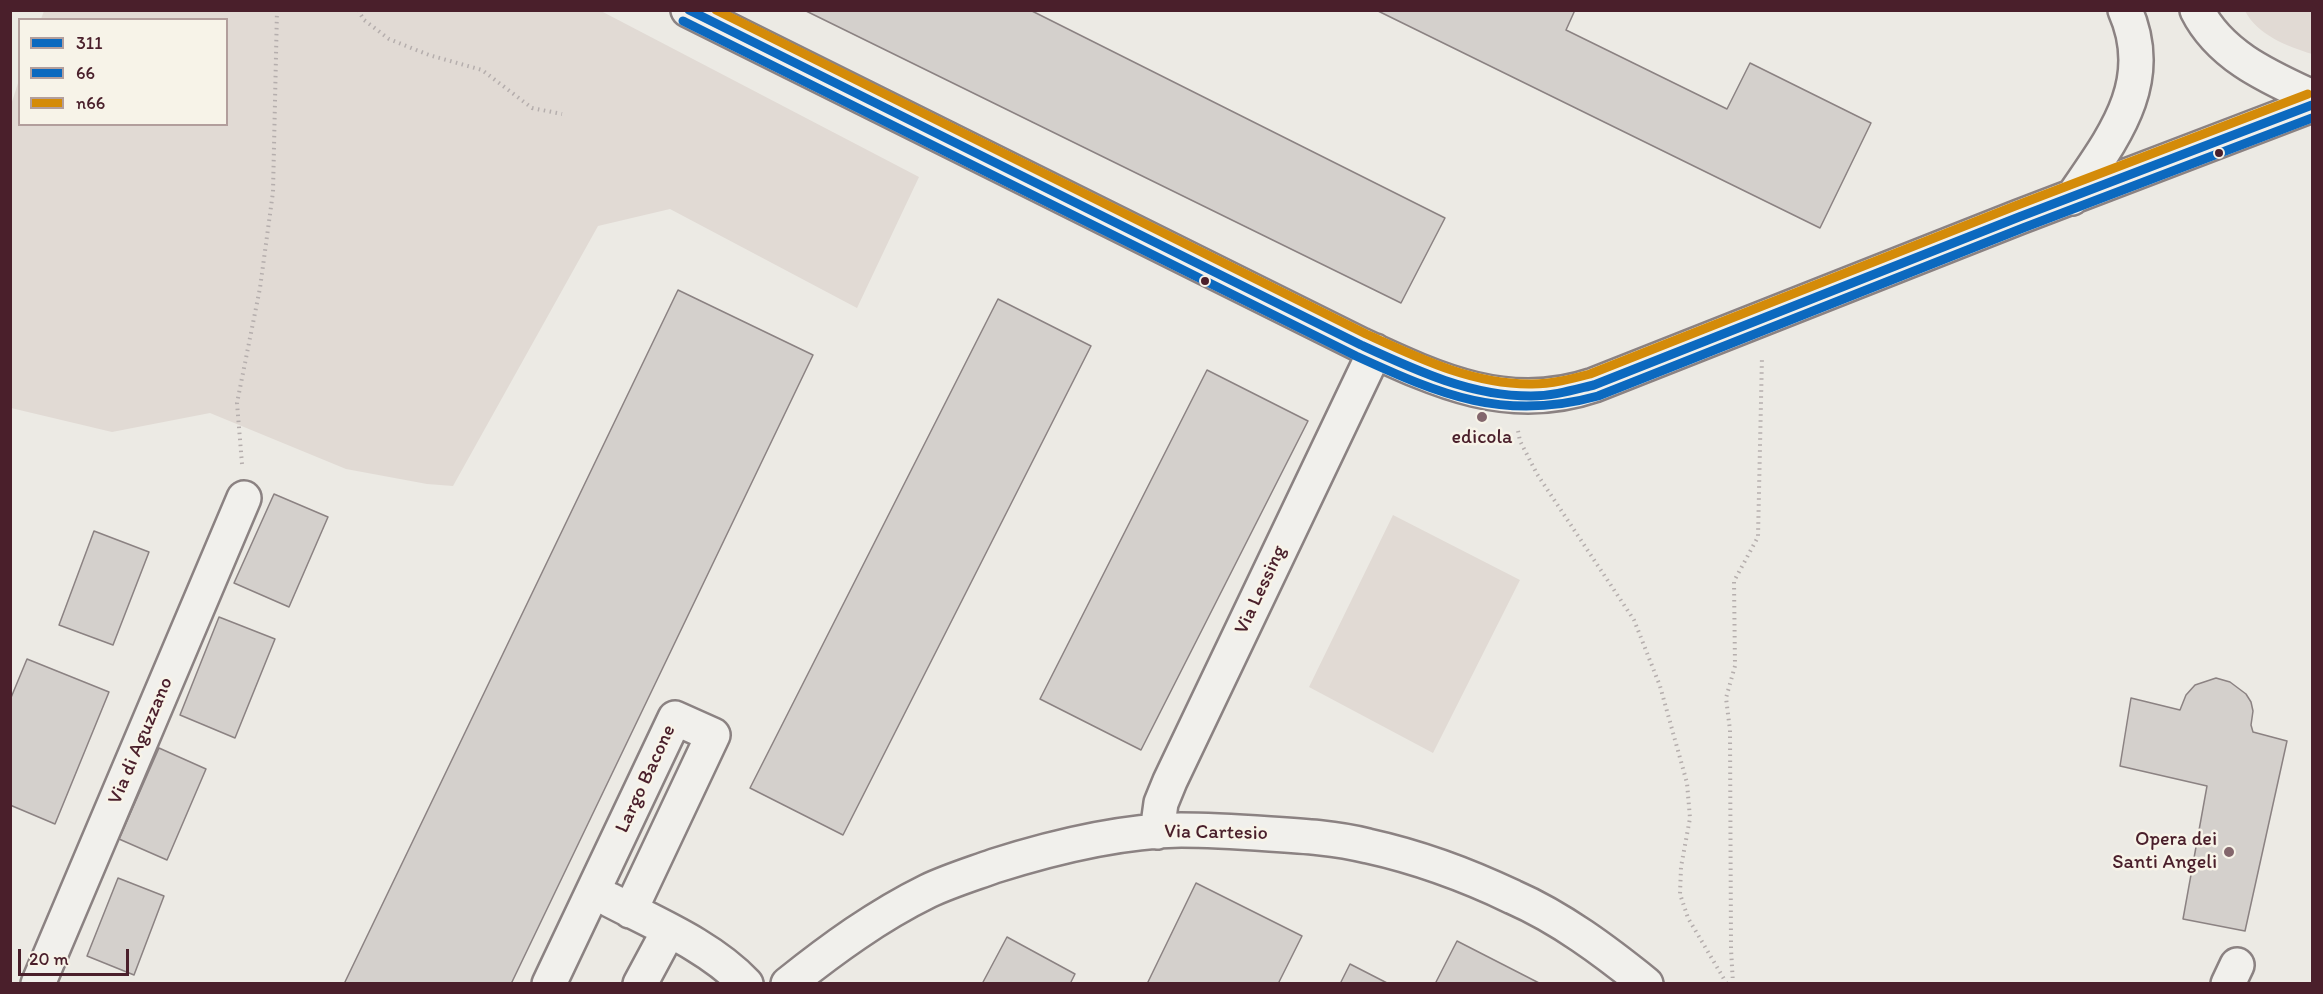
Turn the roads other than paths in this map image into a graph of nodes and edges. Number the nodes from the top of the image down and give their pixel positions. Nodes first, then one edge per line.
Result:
1 (688, 10) edge
2 (2125, 10) edge
3 (2197, 10) edge
4 (2313, 97) edge
5 (2313, 105) edge
6 (2072, 198) junction
7 (1375, 351) junction
8 (244, 498) road end
9 (1157, 832) junction
10 (593, 892) junction
11 (630, 911) junction
12 (669, 930) junction
13 (38, 984) edge
14 (549, 984) edge
15 (640, 984) edge
16 (746, 984) edge
17 (788, 984) edge
18 (1646, 984) edge

1 - 7 street
2 - 6 street
3 - 4 street
5 - 6 street
6 - 7 street
7 - 9 street, Via Lessing
8 - 13 street, Via di Aguzzano
9 - 17 street, Via Cartesio
9 - 18 street, Via Cartesio
10 - 11 street
10 - 11 street, Largo Bacone
10 - 14 street, Largo Bacone
11 - 12 street
12 - 15 street
12 - 16 street

